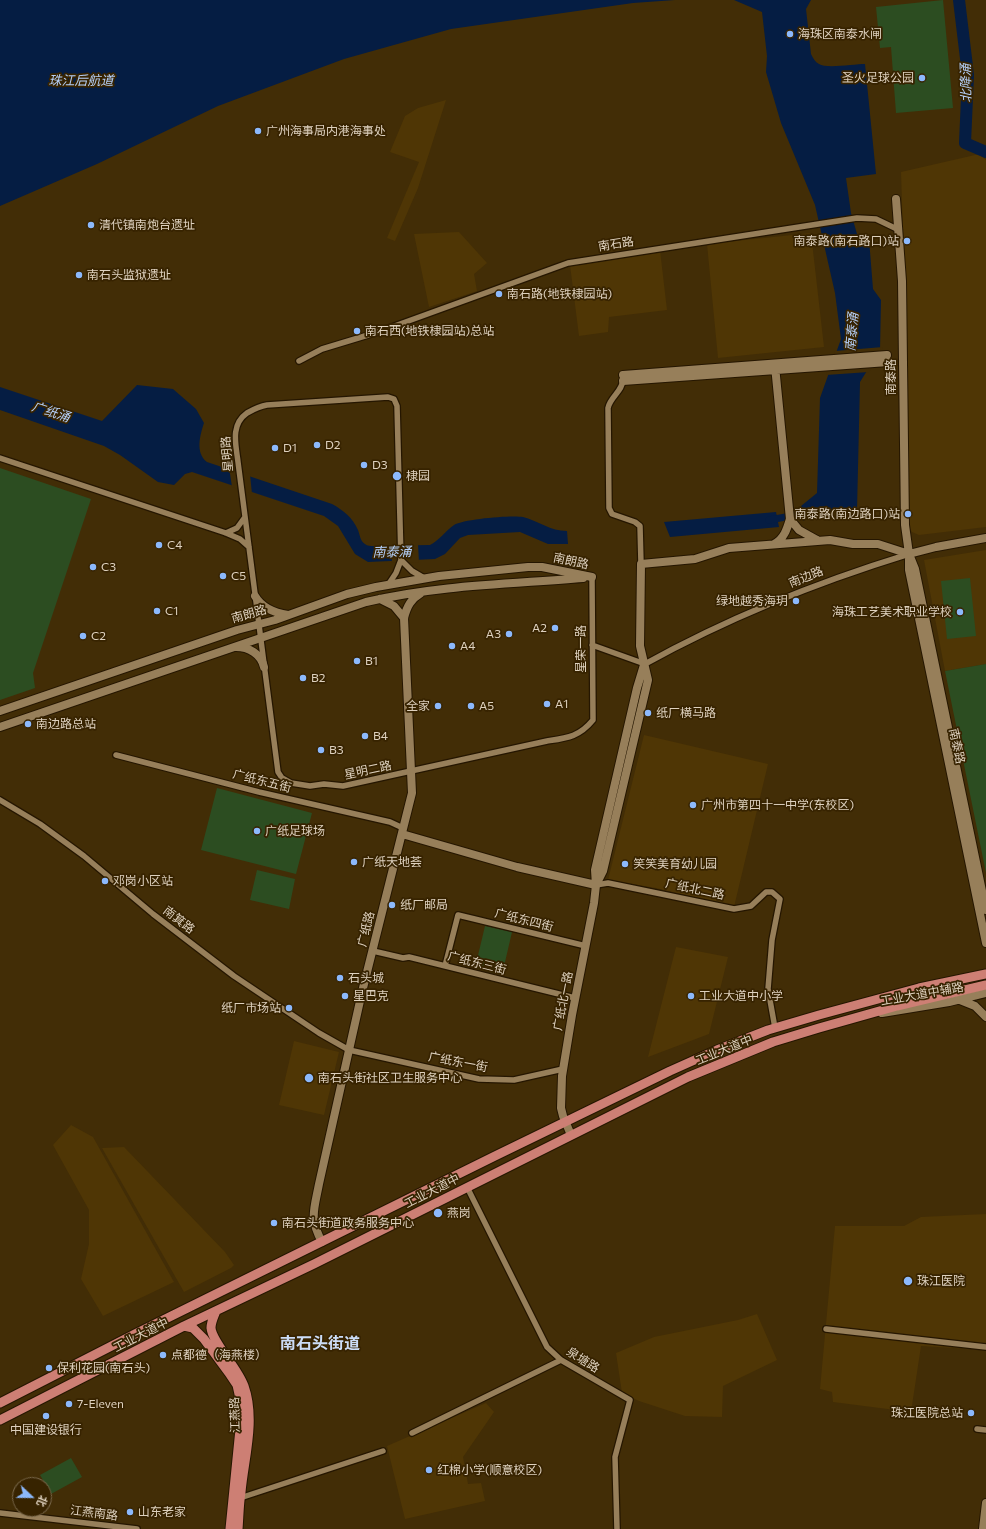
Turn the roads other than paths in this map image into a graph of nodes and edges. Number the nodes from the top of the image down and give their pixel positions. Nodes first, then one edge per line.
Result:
1 (896, 199) dead end
2 (899, 230) junction
3 (888, 358) dead end
4 (299, 361) dead end
5 (775, 367) junction
6 (623, 378) joint
7 (0, 458) edge
8 (245, 514) junction
9 (790, 519) junction
10 (226, 533) junction
11 (986, 538) edge
12 (820, 541) junction
13 (770, 545) junction
14 (249, 548) junction
15 (909, 554) junction
16 (402, 563) junction
17 (641, 564) junction
18 (592, 577) junction
19 (424, 579) junction
20 (388, 585) junction
21 (422, 593) junction
22 (256, 596) junction
23 (378, 599) junction
24 (315, 606) junction
25 (289, 615) junction
26 (319, 617) junction
27 (404, 618) junction
28 (259, 624) junction
29 (261, 638) junction
30 (199, 643) junction
31 (592, 645) junction
32 (233, 648) junction
33 (204, 657) junction
34 (644, 664) junction
35 (264, 667) junction
36 (0, 711) edge
37 (593, 720) joint
38 (0, 727) edge
39 (116, 755) dead end
40 (412, 771) junction
41 (0, 800) edge
42 (403, 831) junction
43 (596, 885) junction
44 (986, 910) edge
45 (986, 943) edge
46 (586, 946) junction
47 (373, 951) junction
48 (445, 966) junction
49 (986, 974) edge
50 (986, 985) edge
51 (986, 993) edge
52 (575, 998) junction
53 (960, 1000) junction
54 (862, 1016) junction
55 (986, 1017) edge
56 (775, 1028) junction
57 (349, 1050) junction
58 (563, 1069) junction
59 (565, 1122) junction
60 (571, 1135) junction
61 (467, 1187) junction
62 (322, 1242) junction
63 (216, 1311) junction
64 (184, 1326) junction
65 (826, 1329) dead end
66 (986, 1347) edge
67 (561, 1360) junction
68 (0, 1404) edge
69 (0, 1420) edge
70 (977, 1429) dead end
71 (986, 1430) edge
72 (412, 1433) dead end
73 (383, 1451) dead end
74 (240, 1498) junction
75 (986, 1503) edge
76 (0, 1512) edge
77 (137, 1529) edge
78 (230, 1529) edge
79 (238, 1529) edge
80 (617, 1529) edge
81 (983, 1529) edge

1 - 2 street, 南泰路
2 - 4 street, 南石路
2 - 15 street, 南泰路
3 - 5 street
5 - 6 street
5 - 9 street
6 - 17 street
7 - 10 street
8 - 10 street
8 - 14 street, 星明路
8 - 16 street, 星明路
9 - 12 street
9 - 13 street
10 - 14 street
11 - 15 street, 南边路
12 - 13 street
12 - 15 street
13 - 17 street
14 - 22 street, 星明路
15 - 34 street, 南边路
15 - 44 street, 南泰路
15 - 45 street, 南泰路
16 - 19 street
16 - 20 street
17 - 34 street, 广纸北一路
18 - 19 street, 南朗路
18 - 21 street, 南朗路
18 - 31 street, 星荣一路
19 - 20 street, 南朗路
20 - 24 street, 南朗路
21 - 23 street, 南朗路
21 - 27 street, 广纸路
22 - 25 street
22 - 28 street, 星明路
23 - 26 street, 南朗路
23 - 27 street
24 - 25 street, 南朗路
24 - 26 street
25 - 28 street, 南朗路
26 - 29 street, 南朗路
27 - 40 street, 广纸路
28 - 29 street, 星明路
28 - 30 street, 南朗路
29 - 32 street, 南朗路
29 - 35 street, 星明二路
30 - 33 street
30 - 36 street, 南朗路
31 - 34 street
31 - 37 street, 星荣一路
32 - 33 street, 南朗路
32 - 35 street
33 - 38 street, 南朗路
34 - 43 street, 广纸北一路
35 - 40 street, 星明二路
37 - 40 street, 星明二路
39 - 42 street, 广纸东五街
40 - 42 street, 广纸路
41 - 57 street, 南箕路
42 - 43 street, 广纸北二路
42 - 47 street, 广纸路
43 - 46 street, 广纸北一路
43 - 56 street, 广纸北二路
46 - 48 street, 广纸东四街
46 - 52 street, 广纸北一路
47 - 48 street, 广纸东三街
47 - 57 street, 广纸路
48 - 52 street, 广纸东三街
49 - 56 main road
50 - 54 main road, 工业大道中
51 - 53 street, 工业大道中辅路
52 - 58 street, 广纸北一路
53 - 54 street, 工业大道中辅路
53 - 55 street
54 - 60 main road, 工业大道中
56 - 59 main road
57 - 58 street, 广纸东一街
57 - 62 street, 广纸路
58 - 59 street, 广纸北一路
59 - 60 street, 广纸北一路
59 - 62 main road
60 - 61 main road, 工业大道中
61 - 63 main road, 工业大道中
61 - 67 street, 泉塘路
62 - 68 main road
63 - 64 main road, 工业大道中
63 - 74 main road, 江燕路
64 - 69 main road, 工业大道中
64 - 78 main road, 江燕路
65 - 66 street
67 - 72 street
67 - 80 street, 泉塘路
70 - 71 street
73 - 74 street
74 - 79 main road, 江燕路
75 - 81 street
76 - 77 street, 江燕南路

